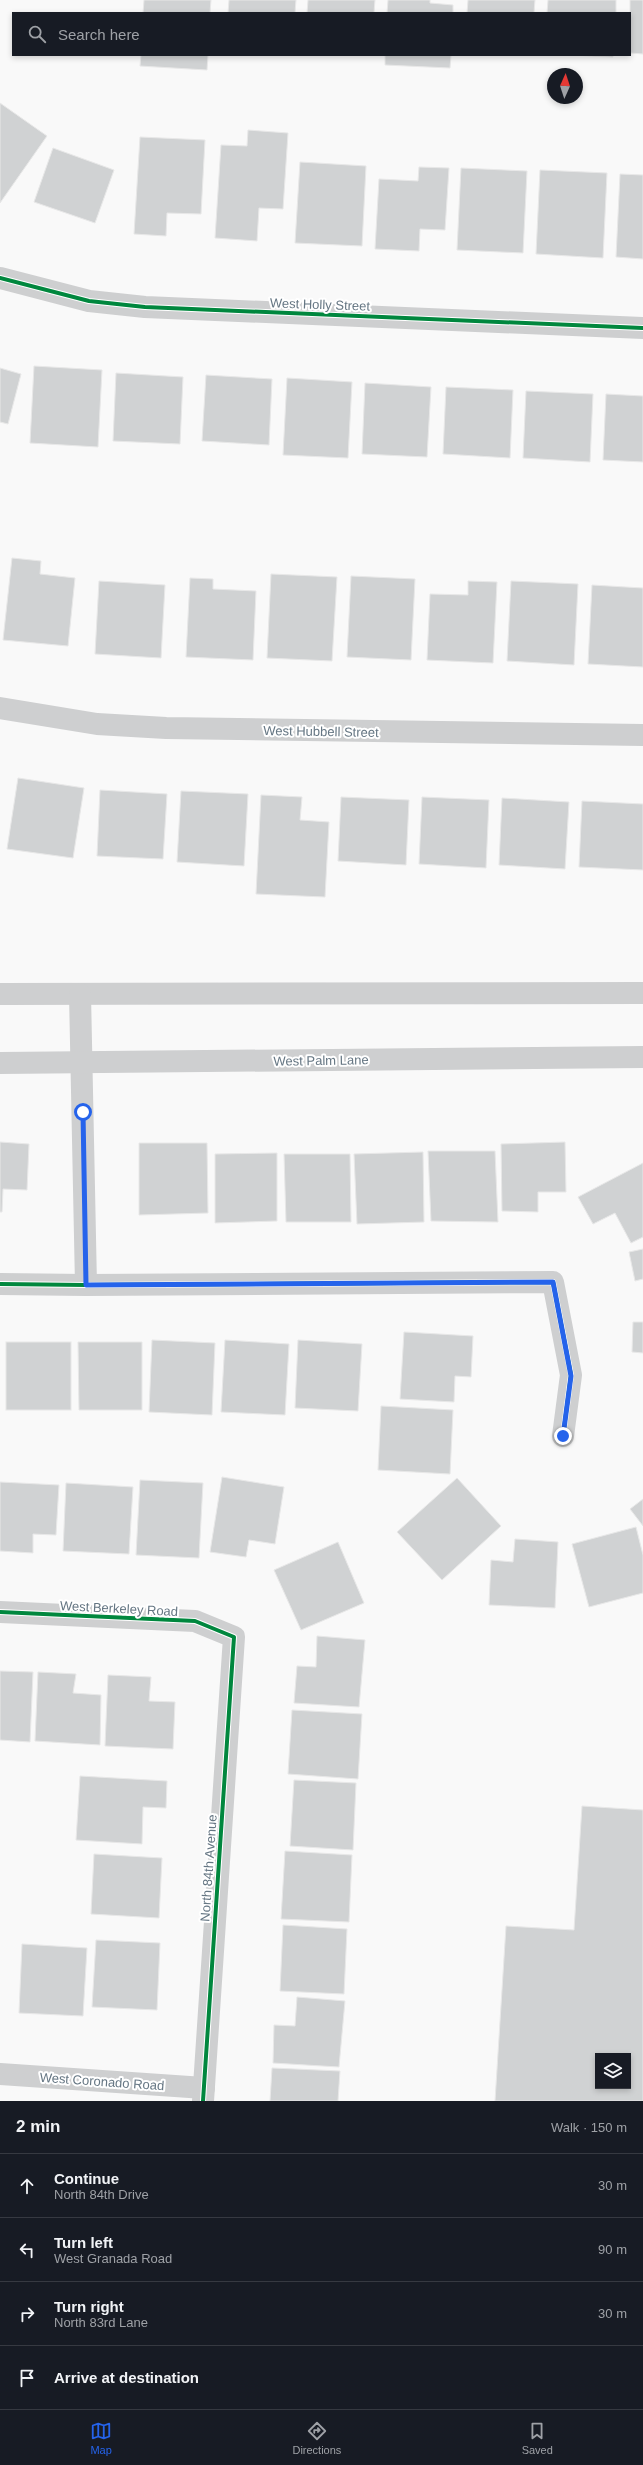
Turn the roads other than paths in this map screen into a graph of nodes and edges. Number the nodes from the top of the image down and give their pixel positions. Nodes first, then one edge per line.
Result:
1 (0, 278) edge
2 (643, 328) edge
3 (0, 708) edge
4 (643, 735) edge
5 (643, 993) edge
6 (0, 994) edge
7 (80, 994) junction
8 (643, 1057) edge
9 (81, 1062) junction
10 (0, 1063) edge
11 (0, 1284) edge
12 (86, 1285) junction
13 (563, 1436) dead end
14 (0, 1612) edge
15 (234, 1637) joint
16 (0, 2074) edge
17 (203, 2095) edge

1 - 2 street, West Holly Street
3 - 4 street, West Hubbell Street
5 - 7 street
6 - 7 street
7 - 9 street
8 - 9 street, West Palm Lane
9 - 10 street, West Palm Lane
9 - 12 street
11 - 12 street
12 - 13 street
14 - 15 street, West Berkeley Road
15 - 17 street, North 84th Avenue
16 - 17 street, West Coronado Road

